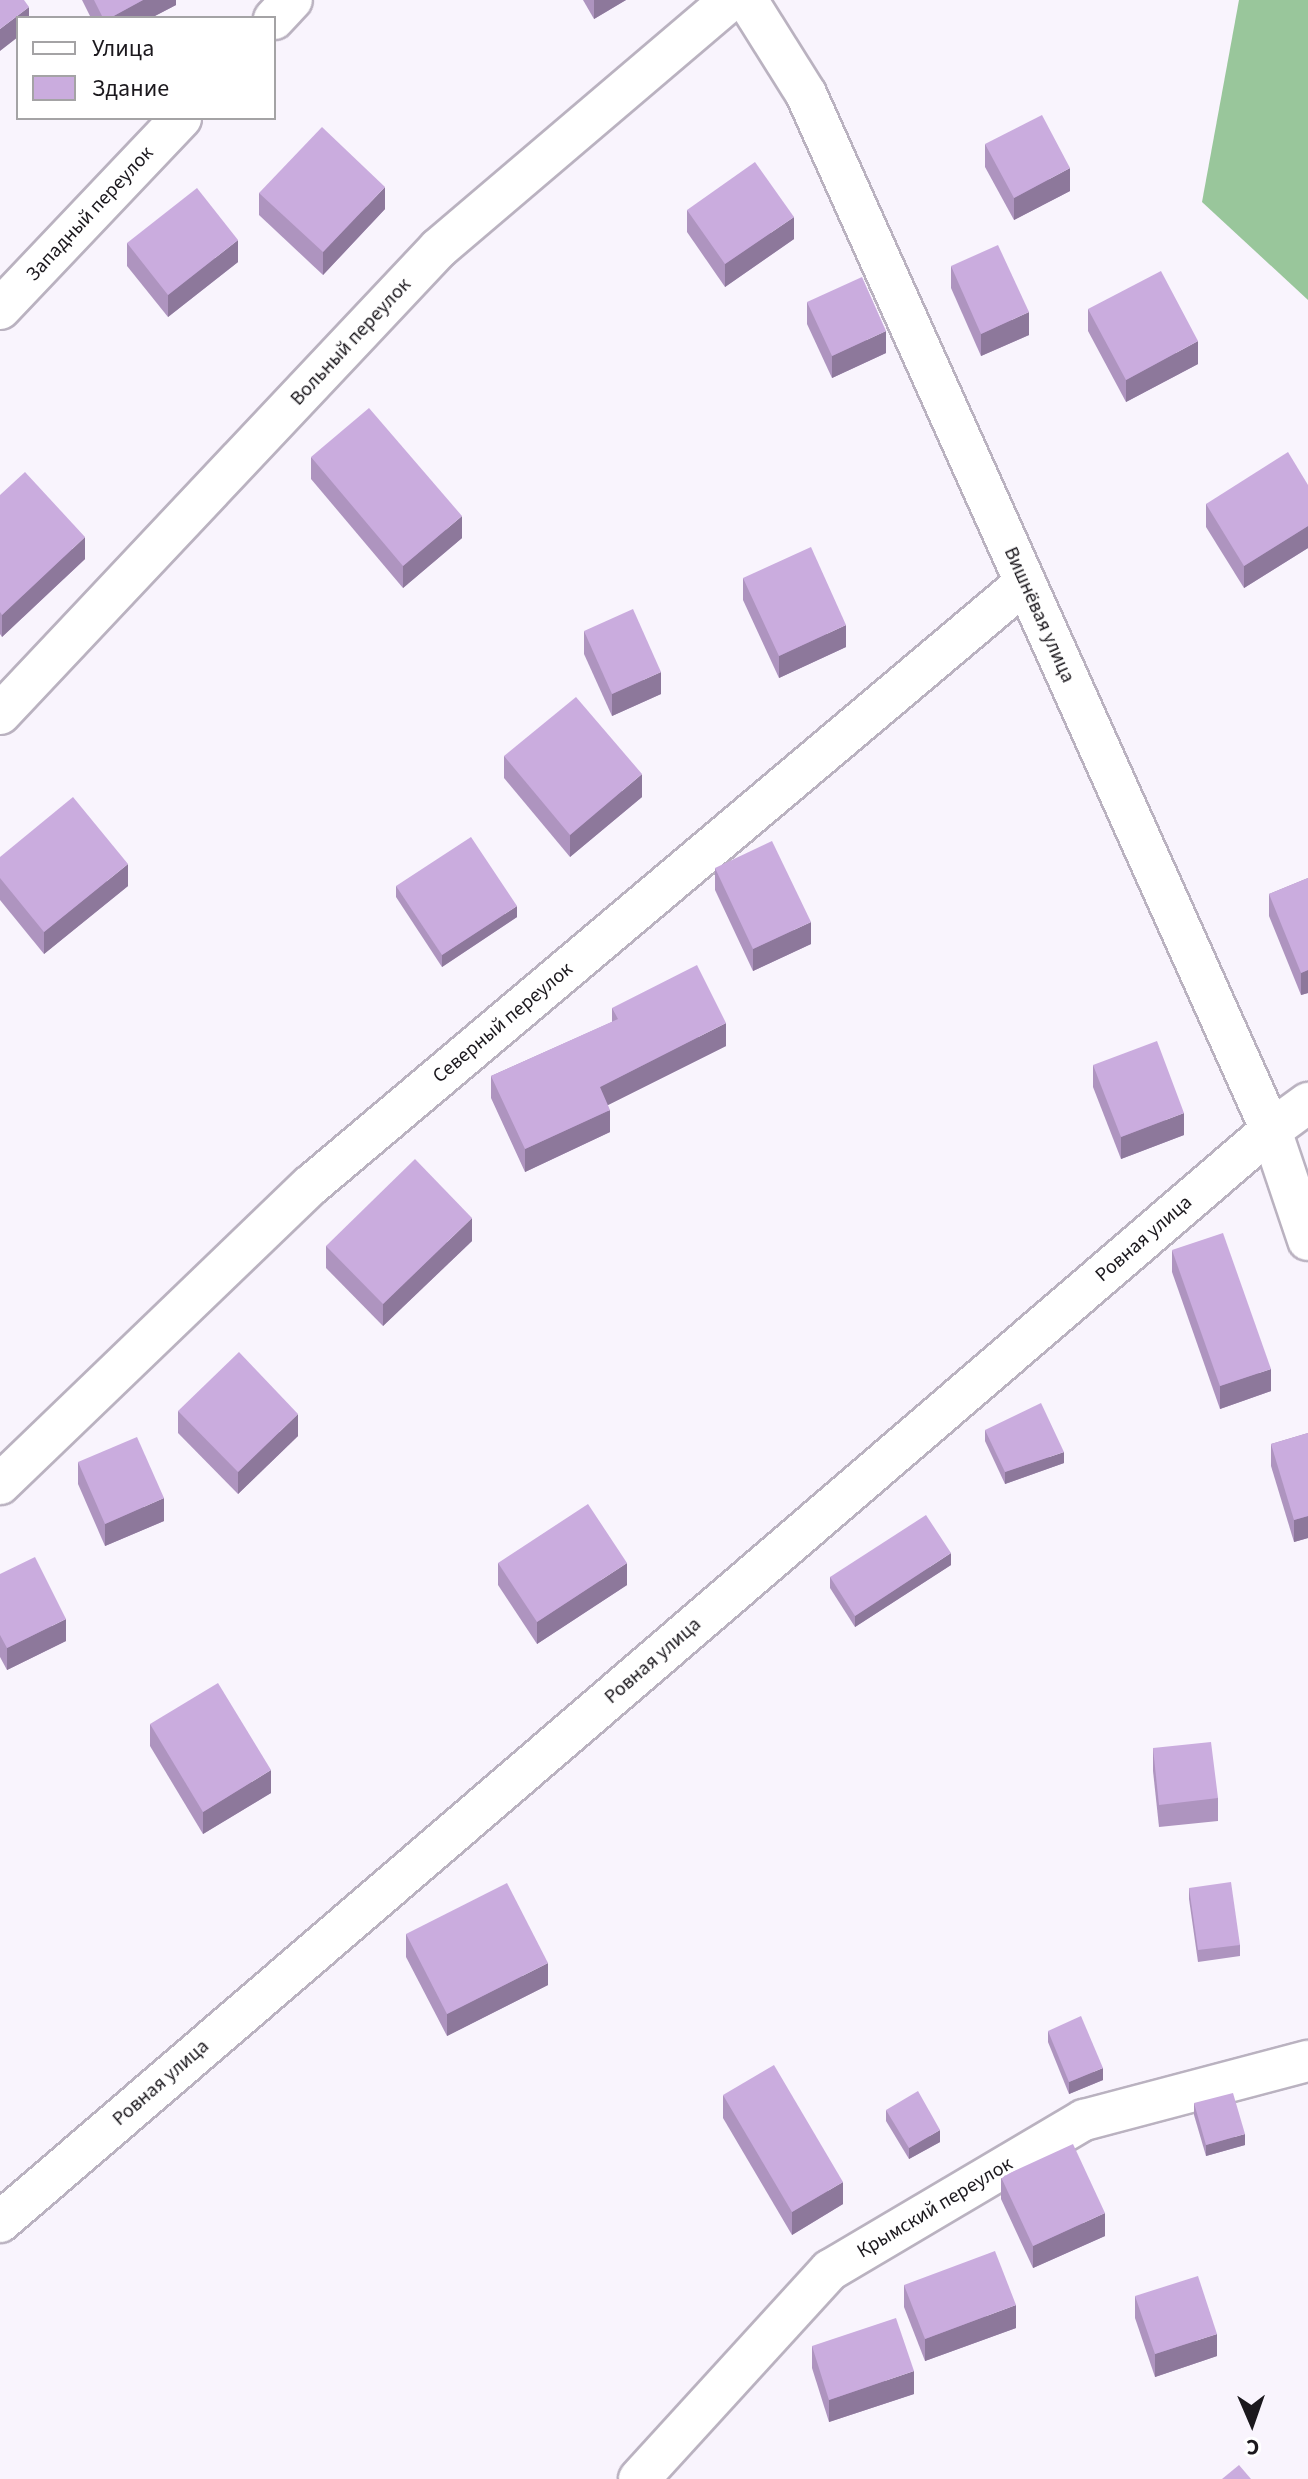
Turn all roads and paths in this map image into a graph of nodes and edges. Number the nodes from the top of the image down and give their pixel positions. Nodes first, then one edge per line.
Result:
1 (292, 0) edge
2 (730, 0) edge
3 (747, 0) edge
4 (276, 17) edge
5 (179, 120) edge
6 (0, 309) edge
7 (1025, 583) junction
8 (0, 714) edge
9 (1308, 1103) edge
10 (1271, 1130) junction
11 (1308, 1240) edge
12 (0, 1484) edge
13 (1308, 2061) edge
14 (0, 2222) edge
15 (639, 2479) edge

1 - 4 street
2 - 8 street, Вольный переулок
3 - 7 street, Вишнёвая улица
5 - 6 street, Западный переулок
7 - 10 street, Вишнёвая улица
7 - 12 street, Северный переулок
9 - 10 street, Ровная улица
10 - 11 street, Вишнёвая улица
10 - 14 street, Ровная улица
13 - 15 street, Крымский переулок

